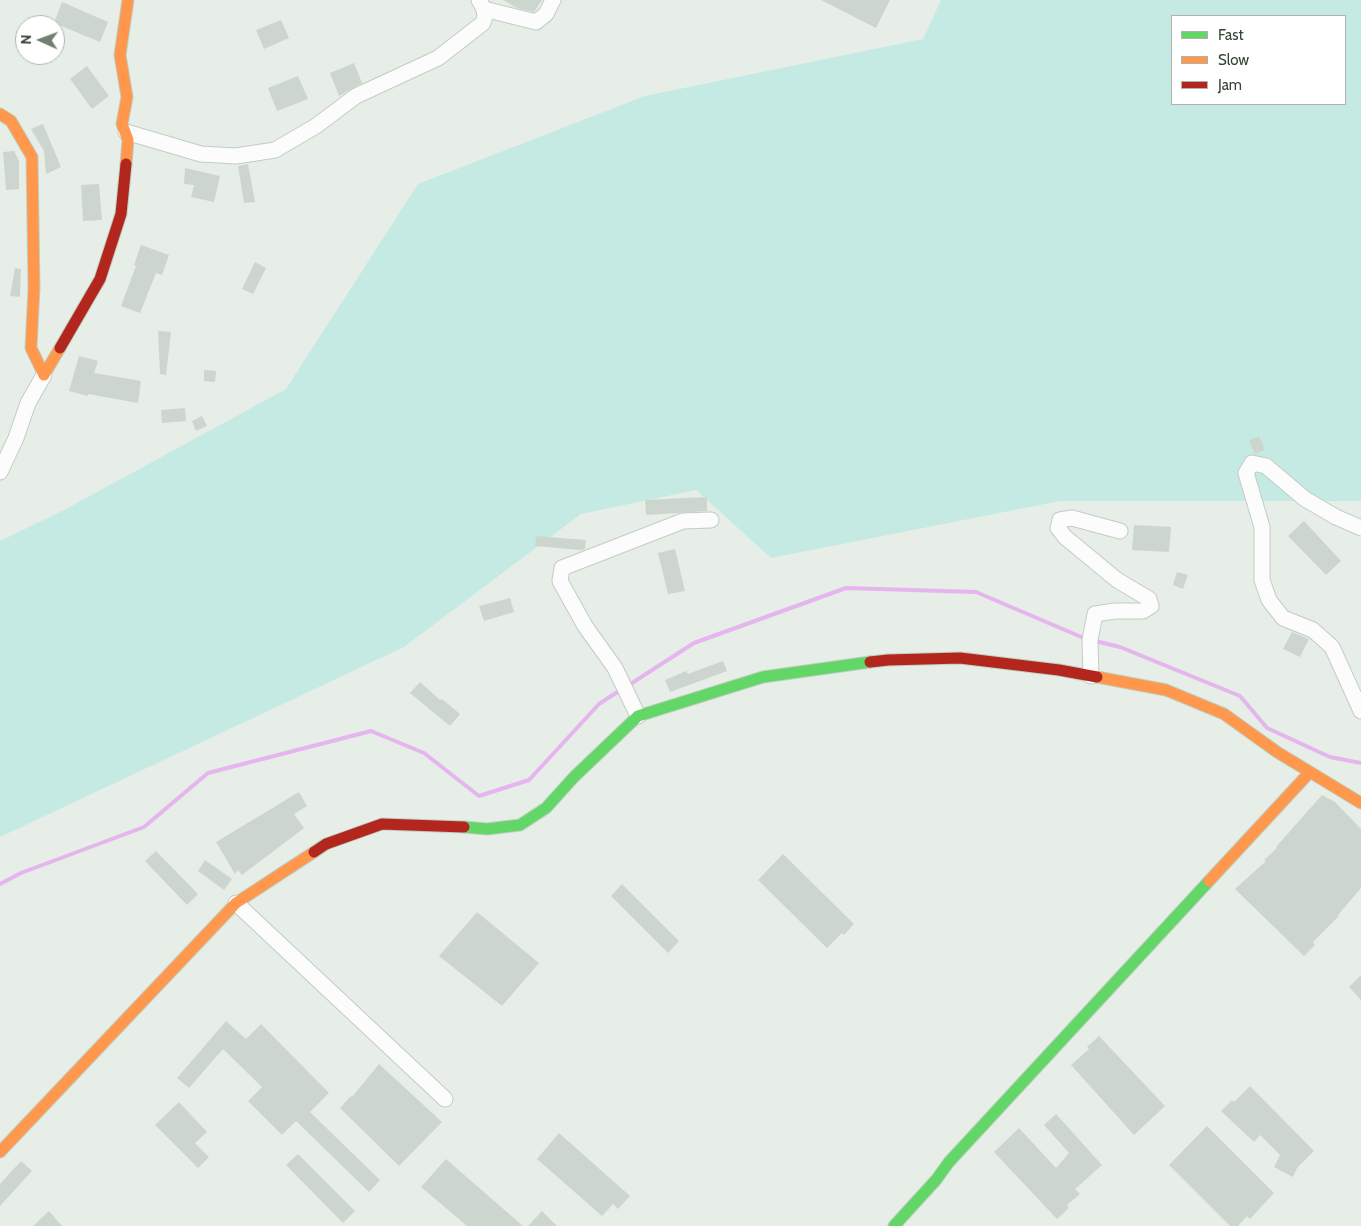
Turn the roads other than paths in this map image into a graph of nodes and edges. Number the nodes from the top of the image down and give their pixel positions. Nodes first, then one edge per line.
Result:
1 (128, 0) edge
2 (553, 0) edge
3 (482, 5) edge
4 (0, 114) edge
5 (126, 132) junction
6 (44, 375) junction
7 (0, 472) edge
8 (711, 520) dead end
9 (1361, 528) edge
10 (1120, 531) dead end
11 (1091, 676) junction
12 (1361, 711) edge
13 (638, 716) junction
14 (1310, 772) junction
15 (1361, 803) edge
16 (236, 903) junction
17 (445, 1099) dead end
18 (0, 1152) edge
19 (894, 1226) edge

1 - 5 street
2 - 3 street
3 - 5 street
4 - 6 street
5 - 6 street
6 - 7 street
8 - 13 street
9 - 12 street
10 - 11 street
11 - 13 street
11 - 14 street
13 - 16 street
14 - 15 street
14 - 19 street
16 - 17 street
16 - 18 street

